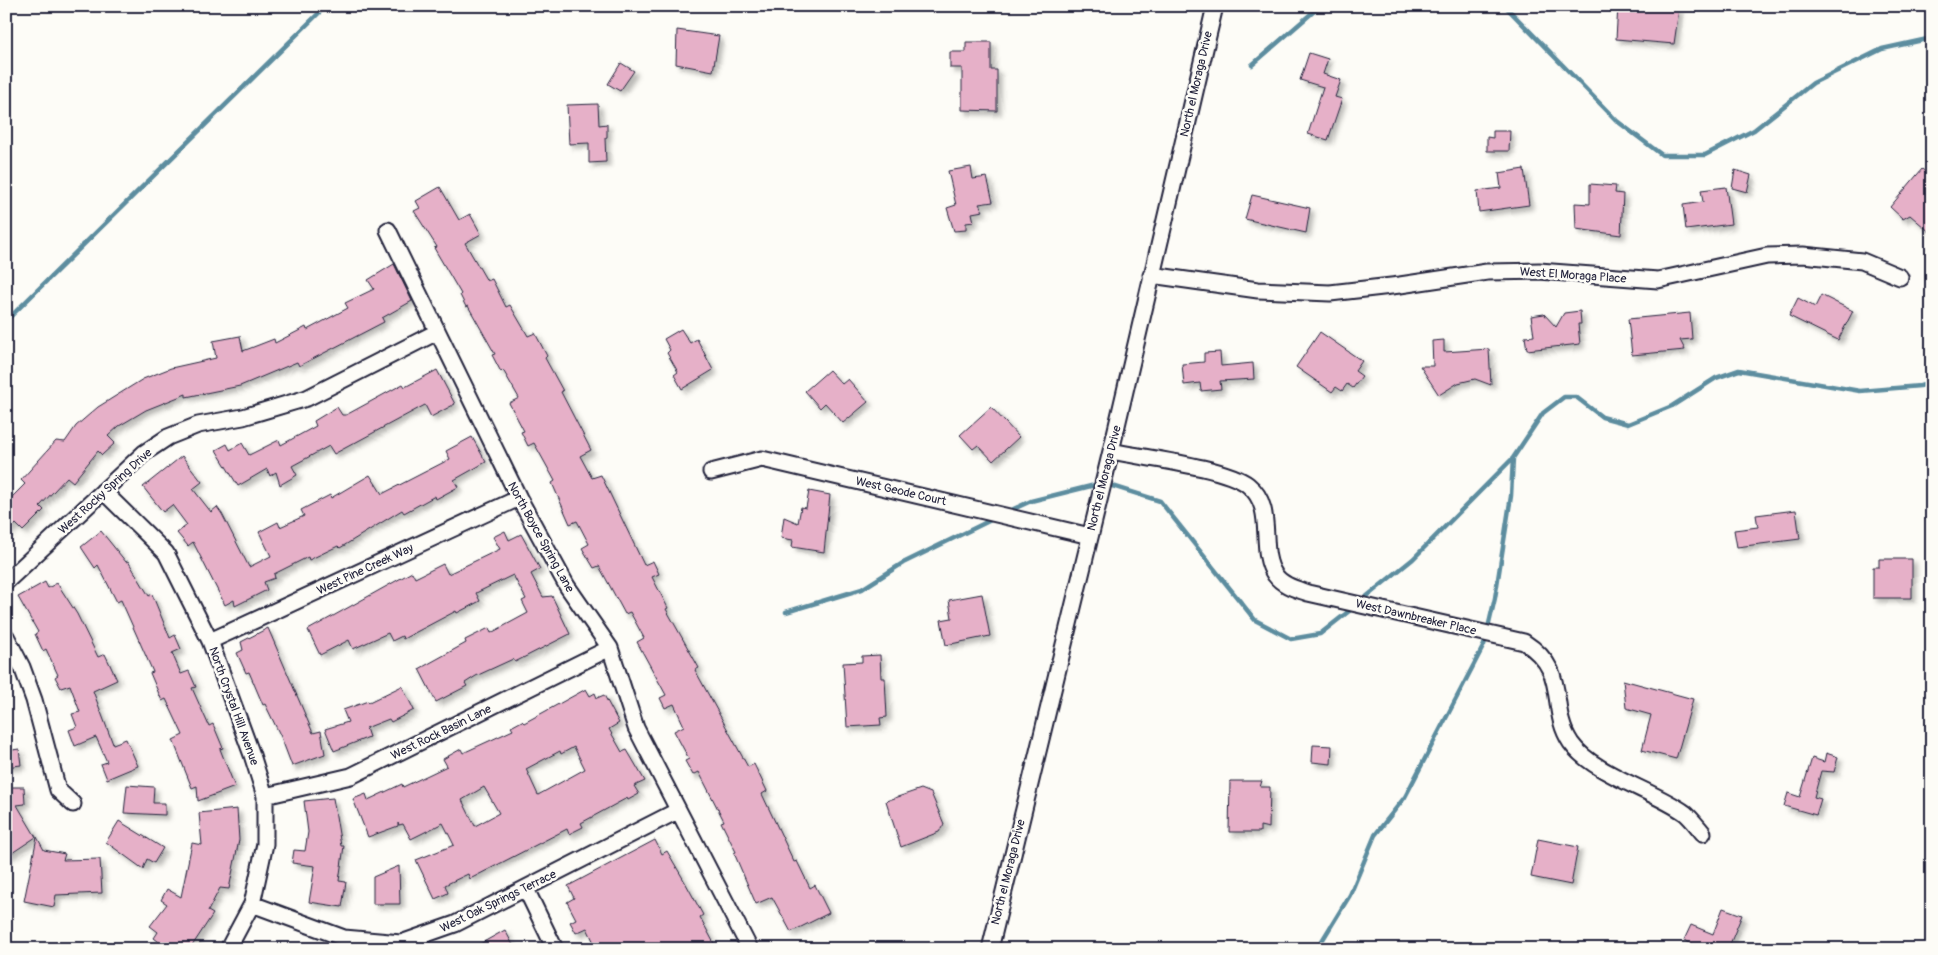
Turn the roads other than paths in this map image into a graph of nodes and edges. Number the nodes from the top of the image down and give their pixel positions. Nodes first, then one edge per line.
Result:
1 (1215, 6) edge
2 (388, 230) dead end
3 (1151, 275) junction
4 (1900, 277) dead end
5 (437, 332) junction
6 (1111, 451) junction
7 (711, 472) dead end
8 (103, 491) junction
9 (519, 498) junction
10 (1090, 536) junction
11 (6, 582) edge
12 (6, 636) edge
13 (210, 641) junction
14 (610, 648) junction
15 (265, 796) junction
16 (73, 804) dead end
17 (677, 811) junction
18 (1703, 833) dead end
19 (526, 889) junction
20 (252, 904) junction
21 (401, 946) edge
22 (228, 949) edge
23 (555, 949) edge
24 (750, 949) edge
25 (990, 949) edge

1 - 3 street, North el Moraga Drive
2 - 5 street, North Boyce Spring Lane
3 - 4 street, West El Moraga Place
3 - 6 street, North el Moraga Drive
5 - 8 street, West Rocky Spring Drive
5 - 9 street, North Boyce Spring Lane
6 - 10 street, North el Moraga Drive
6 - 18 street, West Dawnbreaker Place
7 - 10 street, West Geode Court
8 - 11 street, West Rocky Spring Drive
8 - 13 street, North Crystal Hill Avenue
9 - 13 street, West Pine Creek Way
9 - 14 street, North Boyce Spring Lane
10 - 25 street, North el Moraga Drive
12 - 16 street
13 - 15 street, North Crystal Hill Avenue
14 - 15 street, West Rock Basin Lane
14 - 17 street, North Boyce Spring Lane
15 - 20 street, North Crystal Hill Avenue
17 - 19 street, West Oak Springs Terrace
17 - 24 street, North Boyce Spring Lane
19 - 21 street, West Oak Springs Terrace
19 - 23 street
20 - 21 street, West Oak Springs Terrace
20 - 22 street, North Crystal Hill Avenue

